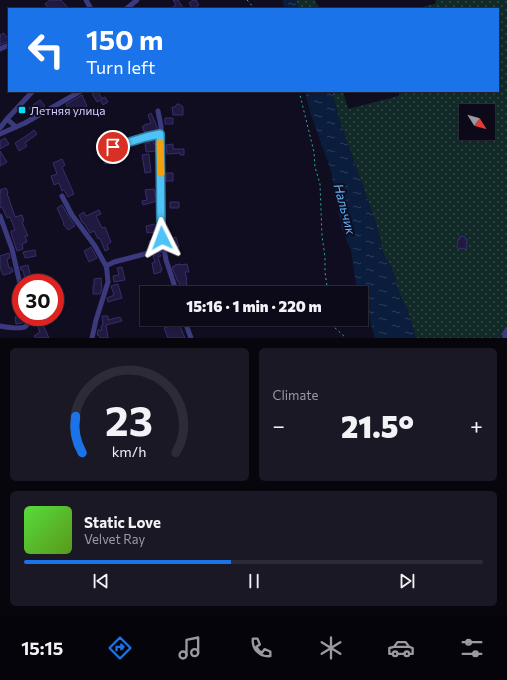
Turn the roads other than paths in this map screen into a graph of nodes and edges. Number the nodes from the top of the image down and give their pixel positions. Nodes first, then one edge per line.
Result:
1 (137, 0) edge
2 (127, 8) edge
3 (32, 92) edge
4 (79, 92) edge
5 (158, 111) dead end
6 (7, 119) junction
7 (16, 127) junction
8 (0, 128) edge
9 (0, 134) edge
10 (160, 134) junction
11 (110, 150) dead end
12 (62, 196) dead end
13 (0, 216) edge
14 (164, 249) junction
15 (106, 266) junction
16 (18, 274) edge
17 (175, 286) edge
18 (0, 326) edge
19 (26, 326) edge
20 (187, 326) edge
21 (507, 330) edge
22 (92, 338) edge
23 (191, 338) edge
24 (505, 338) edge

1 - 2 street
3 - 6 street
4 - 7 street
5 - 10 street
6 - 7 street
6 - 8 street
7 - 9 street
10 - 11 street
10 - 14 street
12 - 15 street
13 - 16 street
14 - 15 street
14 - 17 street
15 - 22 street
18 - 19 street
20 - 23 street
21 - 24 street

